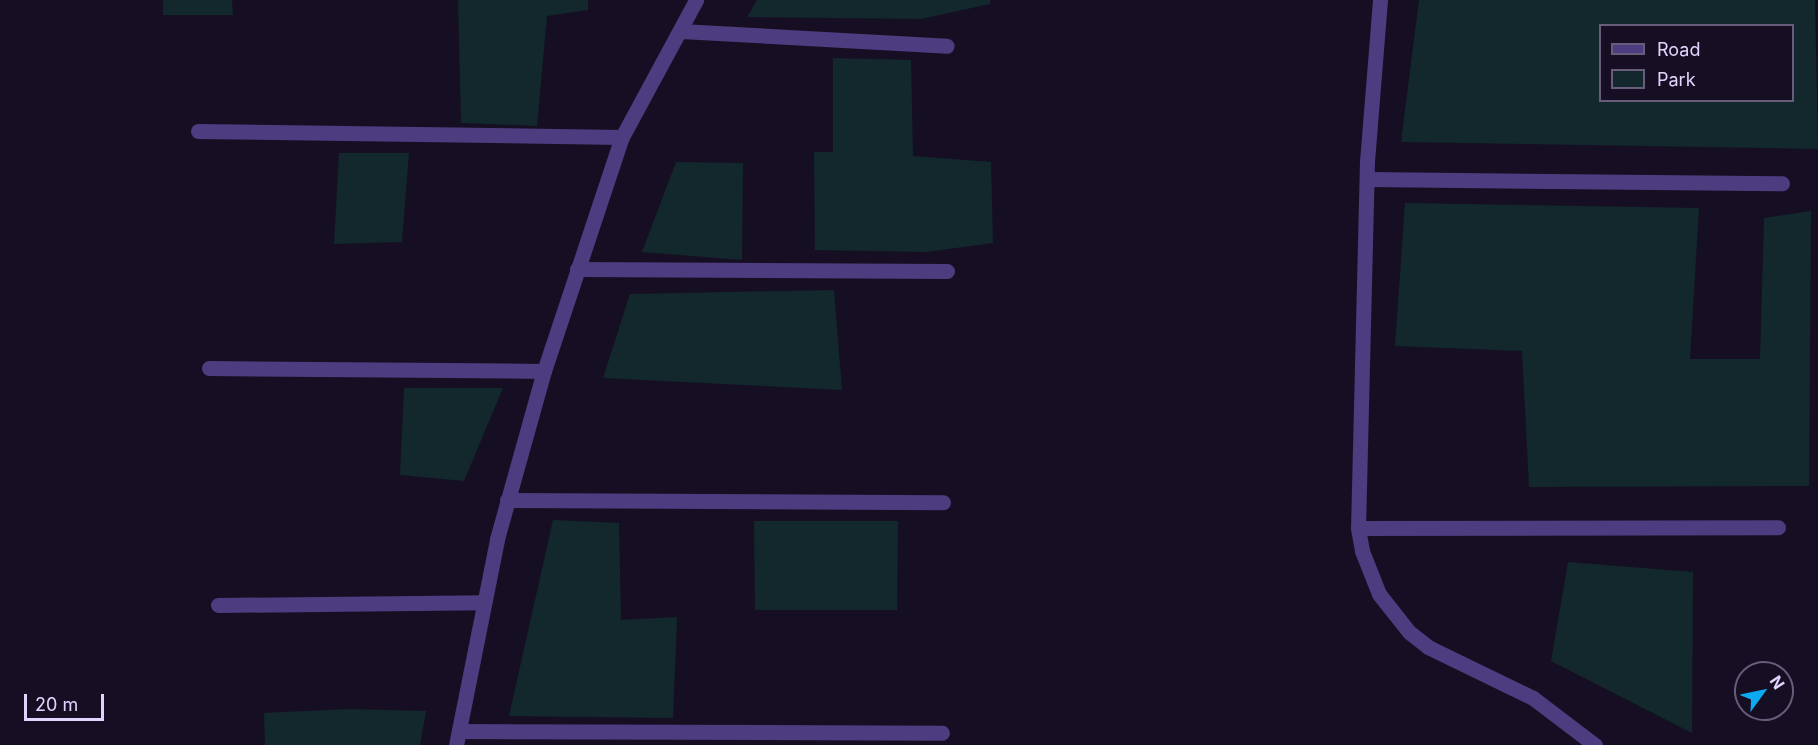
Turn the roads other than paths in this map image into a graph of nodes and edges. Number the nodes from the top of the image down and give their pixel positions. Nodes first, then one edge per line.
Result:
1 (696, 0) edge
2 (1380, 0) edge
3 (681, 31) junction
4 (947, 45) dead end
5 (198, 131) dead end
6 (622, 137) junction
7 (1366, 179) junction
8 (1782, 183) dead end
9 (577, 269) junction
10 (947, 271) dead end
11 (209, 368) dead end
12 (544, 371) junction
13 (507, 500) junction
14 (943, 502) dead end
15 (1778, 526) dead end
16 (1358, 528) junction
17 (484, 603) junction
18 (218, 605) dead end
19 (942, 733) dead end
20 (458, 738) edge
21 (1595, 745) edge

1 - 3 street
2 - 7 street
3 - 4 street
3 - 6 street
5 - 6 street
6 - 9 street
7 - 8 street
7 - 16 street
9 - 10 street
9 - 12 street
11 - 12 street
12 - 13 street
13 - 14 street
13 - 17 street
15 - 16 street
16 - 21 street
17 - 18 street
17 - 20 street
19 - 20 street

